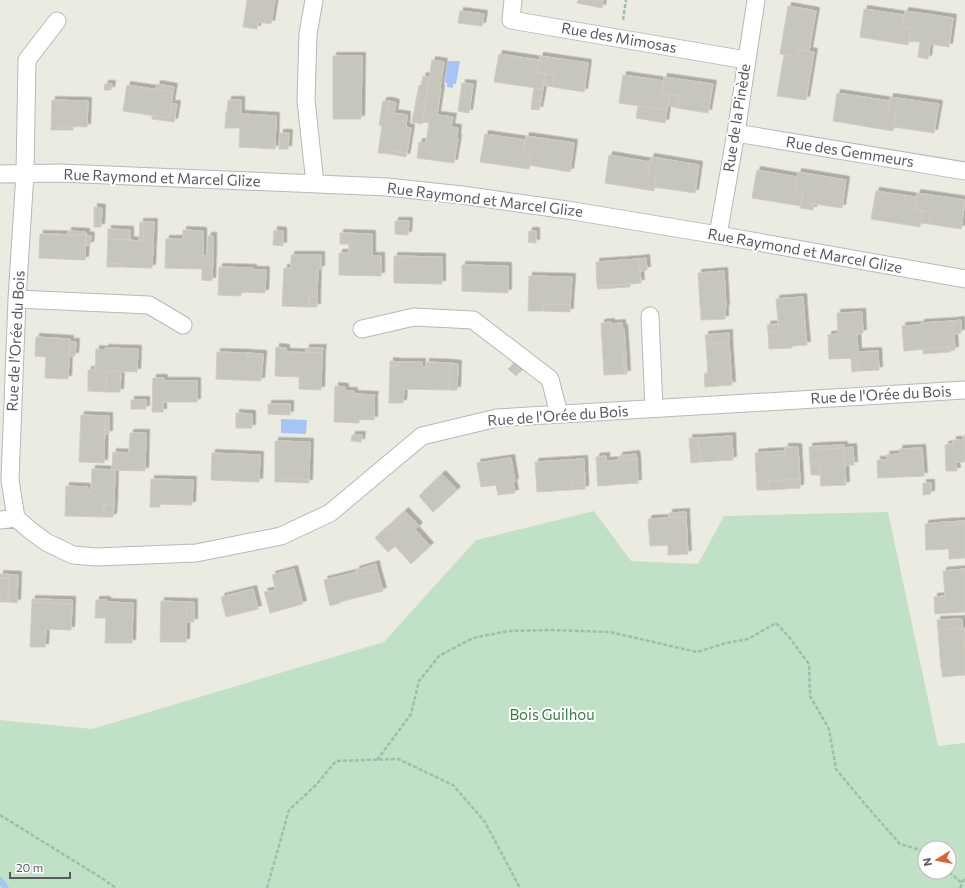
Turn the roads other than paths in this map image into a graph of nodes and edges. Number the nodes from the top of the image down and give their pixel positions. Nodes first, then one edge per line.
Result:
1 (314, 0) edge
2 (513, 0) edge
3 (756, 0) edge
4 (57, 21) dead end
5 (746, 60) junction
6 (736, 133) junction
7 (965, 171) edge
8 (25, 173) junction
9 (0, 174) edge
10 (315, 184) junction
11 (718, 235) junction
12 (965, 279) edge
13 (17, 299) junction
14 (650, 316) dead end
15 (183, 325) dead end
16 (362, 329) dead end
17 (965, 390) edge
18 (654, 408) junction
19 (559, 414) junction
20 (8, 519) edge

1 - 10 street
2 - 5 street, Rue des Mimosas
3 - 5 street, Rue de la Pinède
4 - 8 street, Rue de l'Orée du Bois
5 - 6 street, Rue de la Pinède
6 - 7 street, Rue des Gemmeurs
6 - 11 street, Rue de la Pinède
8 - 9 street, Rue Raymond et Marcel Glize
8 - 10 street, Rue Raymond et Marcel Glize
8 - 13 street, Rue de l'Orée du Bois
10 - 11 street, Rue Raymond et Marcel Glize
11 - 12 street, Rue Raymond et Marcel Glize
13 - 15 street
13 - 20 street, Rue de l'Orée du Bois
14 - 18 street
16 - 19 street
17 - 18 street, Rue de l'Orée du Bois
18 - 19 street, Rue de l'Orée du Bois
19 - 20 street, Rue de l'Orée du Bois

